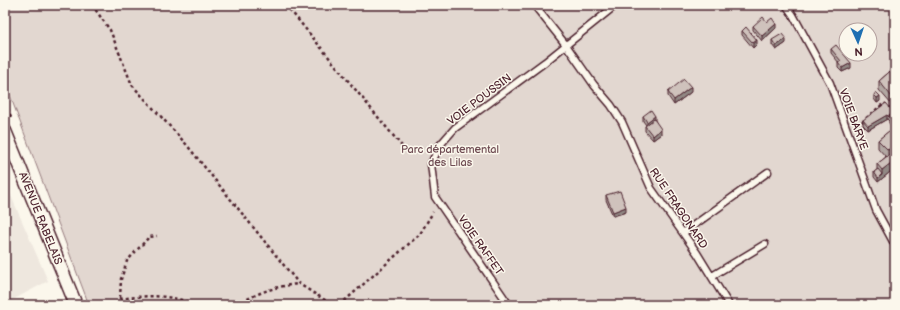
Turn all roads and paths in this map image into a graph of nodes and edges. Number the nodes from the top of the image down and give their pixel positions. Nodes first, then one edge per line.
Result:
1 (92, 5) edge
2 (286, 5) edge
3 (534, 5) edge
4 (616, 5) edge
5 (786, 5) edge
6 (566, 45) junction
7 (895, 107) edge
8 (5, 131) edge
9 (848, 132) junction
10 (405, 150) dead end
11 (768, 172) dead end
12 (435, 197) junction
13 (683, 233) junction
14 (157, 236) dead end
15 (765, 244) dead end
16 (895, 245) edge
17 (712, 276) junction
18 (299, 284) junction
19 (120, 299) junction
20 (76, 305) edge
21 (122, 305) edge
22 (196, 305) edge
23 (237, 305) edge
24 (333, 305) edge
25 (340, 305) edge
26 (510, 305) edge
27 (729, 305) edge

1 - 18 path
2 - 10 path
3 - 6 lane, RUE FRAGONARD
4 - 6 lane, VOIE POUSSIN
5 - 9 lane, VOIE BARYE
6 - 12 lane, VOIE POUSSIN
6 - 13 lane, RUE FRAGONARD
7 - 9 path
8 - 20 street, AVENUE RABELAIS
9 - 16 lane, VOIE BARYE
11 - 13 lane
12 - 25 path
12 - 26 lane, VOIE RAFFET
13 - 17 lane, RUE FRAGONARD
14 - 19 path
15 - 17 lane
17 - 27 lane, RUE FRAGONARD
18 - 23 path
18 - 24 path
19 - 21 path
19 - 22 path

